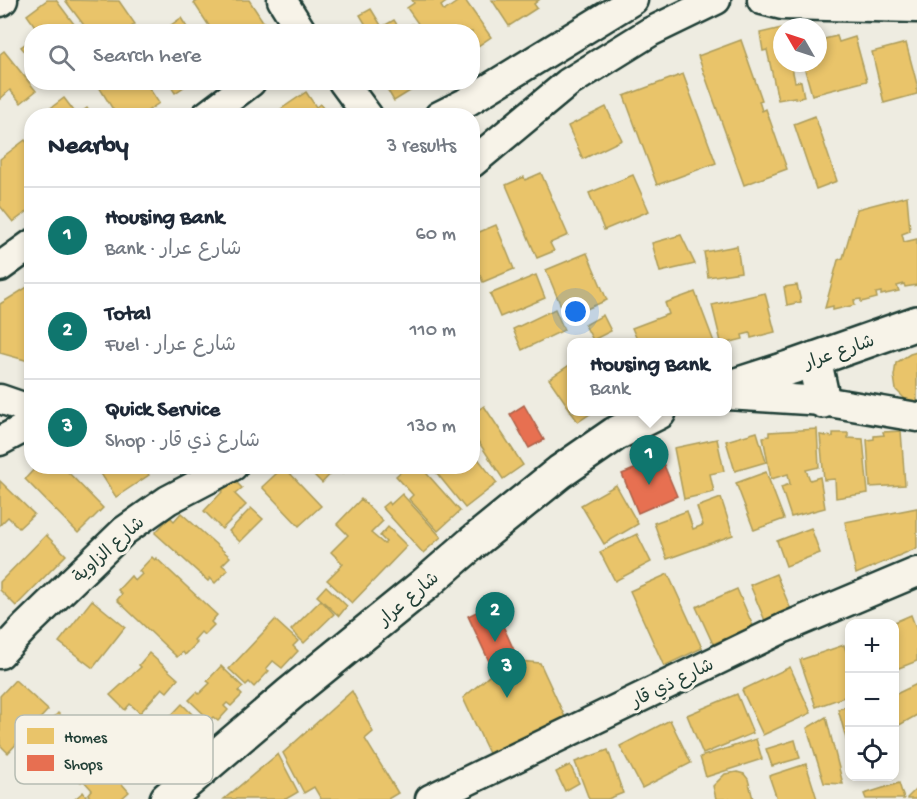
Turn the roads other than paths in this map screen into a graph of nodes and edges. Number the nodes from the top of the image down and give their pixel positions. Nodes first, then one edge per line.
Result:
1 (282, 0) edge
2 (633, 0) edge
3 (716, 0) edge
4 (762, 0) edge
5 (917, 8) edge
6 (297, 24) edge
7 (548, 52) junction
8 (568, 83) junction
9 (240, 90) edge
10 (349, 90) edge
11 (217, 108) edge
12 (362, 108) edge
13 (455, 108) edge
14 (480, 156) edge
15 (24, 250) edge
16 (0, 267) edge
17 (917, 323) edge
18 (814, 359) junction
19 (732, 386) edge
20 (732, 395) edge
21 (0, 399) edge
22 (823, 401) junction
23 (24, 407) edge
24 (649, 416) edge
25 (917, 417) edge
26 (24, 428) edge
27 (0, 441) edge
28 (218, 474) edge
29 (917, 572) edge
30 (5, 639) edge
31 (213, 760) edge
32 (185, 784) edge
33 (167, 799) edge
34 (430, 799) edge

1 - 6 street
2 - 7 street
3 - 8 street
4 - 5 street
7 - 8 street
7 - 13 street
8 - 14 street
9 - 11 street
10 - 12 street
15 - 16 street
17 - 18 main road, شارع عرار
18 - 19 main road, شارع عرار
18 - 22 main road
20 - 22 street
21 - 23 street
22 - 25 street
24 - 31 main road, شارع عرار
26 - 27 street
28 - 30 street, شارع الزاوية
29 - 34 street, شارع ذي قار
32 - 33 main road, شارع عرار

